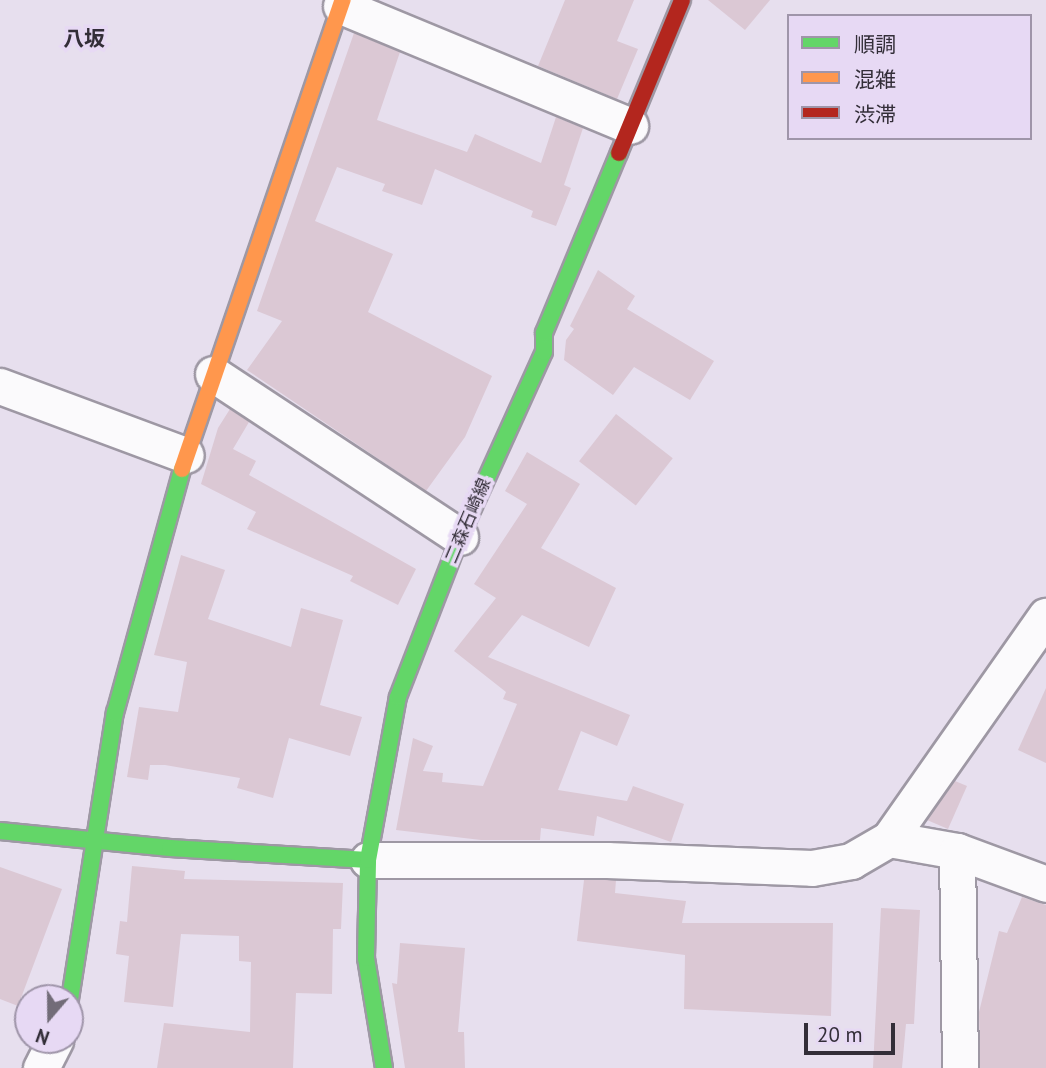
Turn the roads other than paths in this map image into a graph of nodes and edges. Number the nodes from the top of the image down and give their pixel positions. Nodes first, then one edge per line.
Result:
1 (682, 0) edge
2 (342, 3) edge
3 (630, 126) junction
4 (213, 374) junction
5 (0, 386) edge
6 (187, 456) junction
7 (460, 537) junction
8 (1046, 616) edge
9 (0, 831) edge
10 (889, 839) junction
11 (94, 842) junction
12 (957, 850) junction
13 (368, 860) junction
14 (1046, 884) edge
15 (72, 984) edge
16 (384, 1068) edge
17 (960, 1068) edge

1 - 3 street, 二森石崎線
2 - 3 street
2 - 4 street
3 - 7 street, 二森石崎線
4 - 6 street
4 - 7 street
5 - 6 street
6 - 11 street
7 - 13 street, 二森石崎線
8 - 10 street
9 - 11 street
10 - 12 street
10 - 13 street
11 - 13 street
11 - 15 street
12 - 14 street
12 - 17 street
13 - 16 street, 二森石崎線

